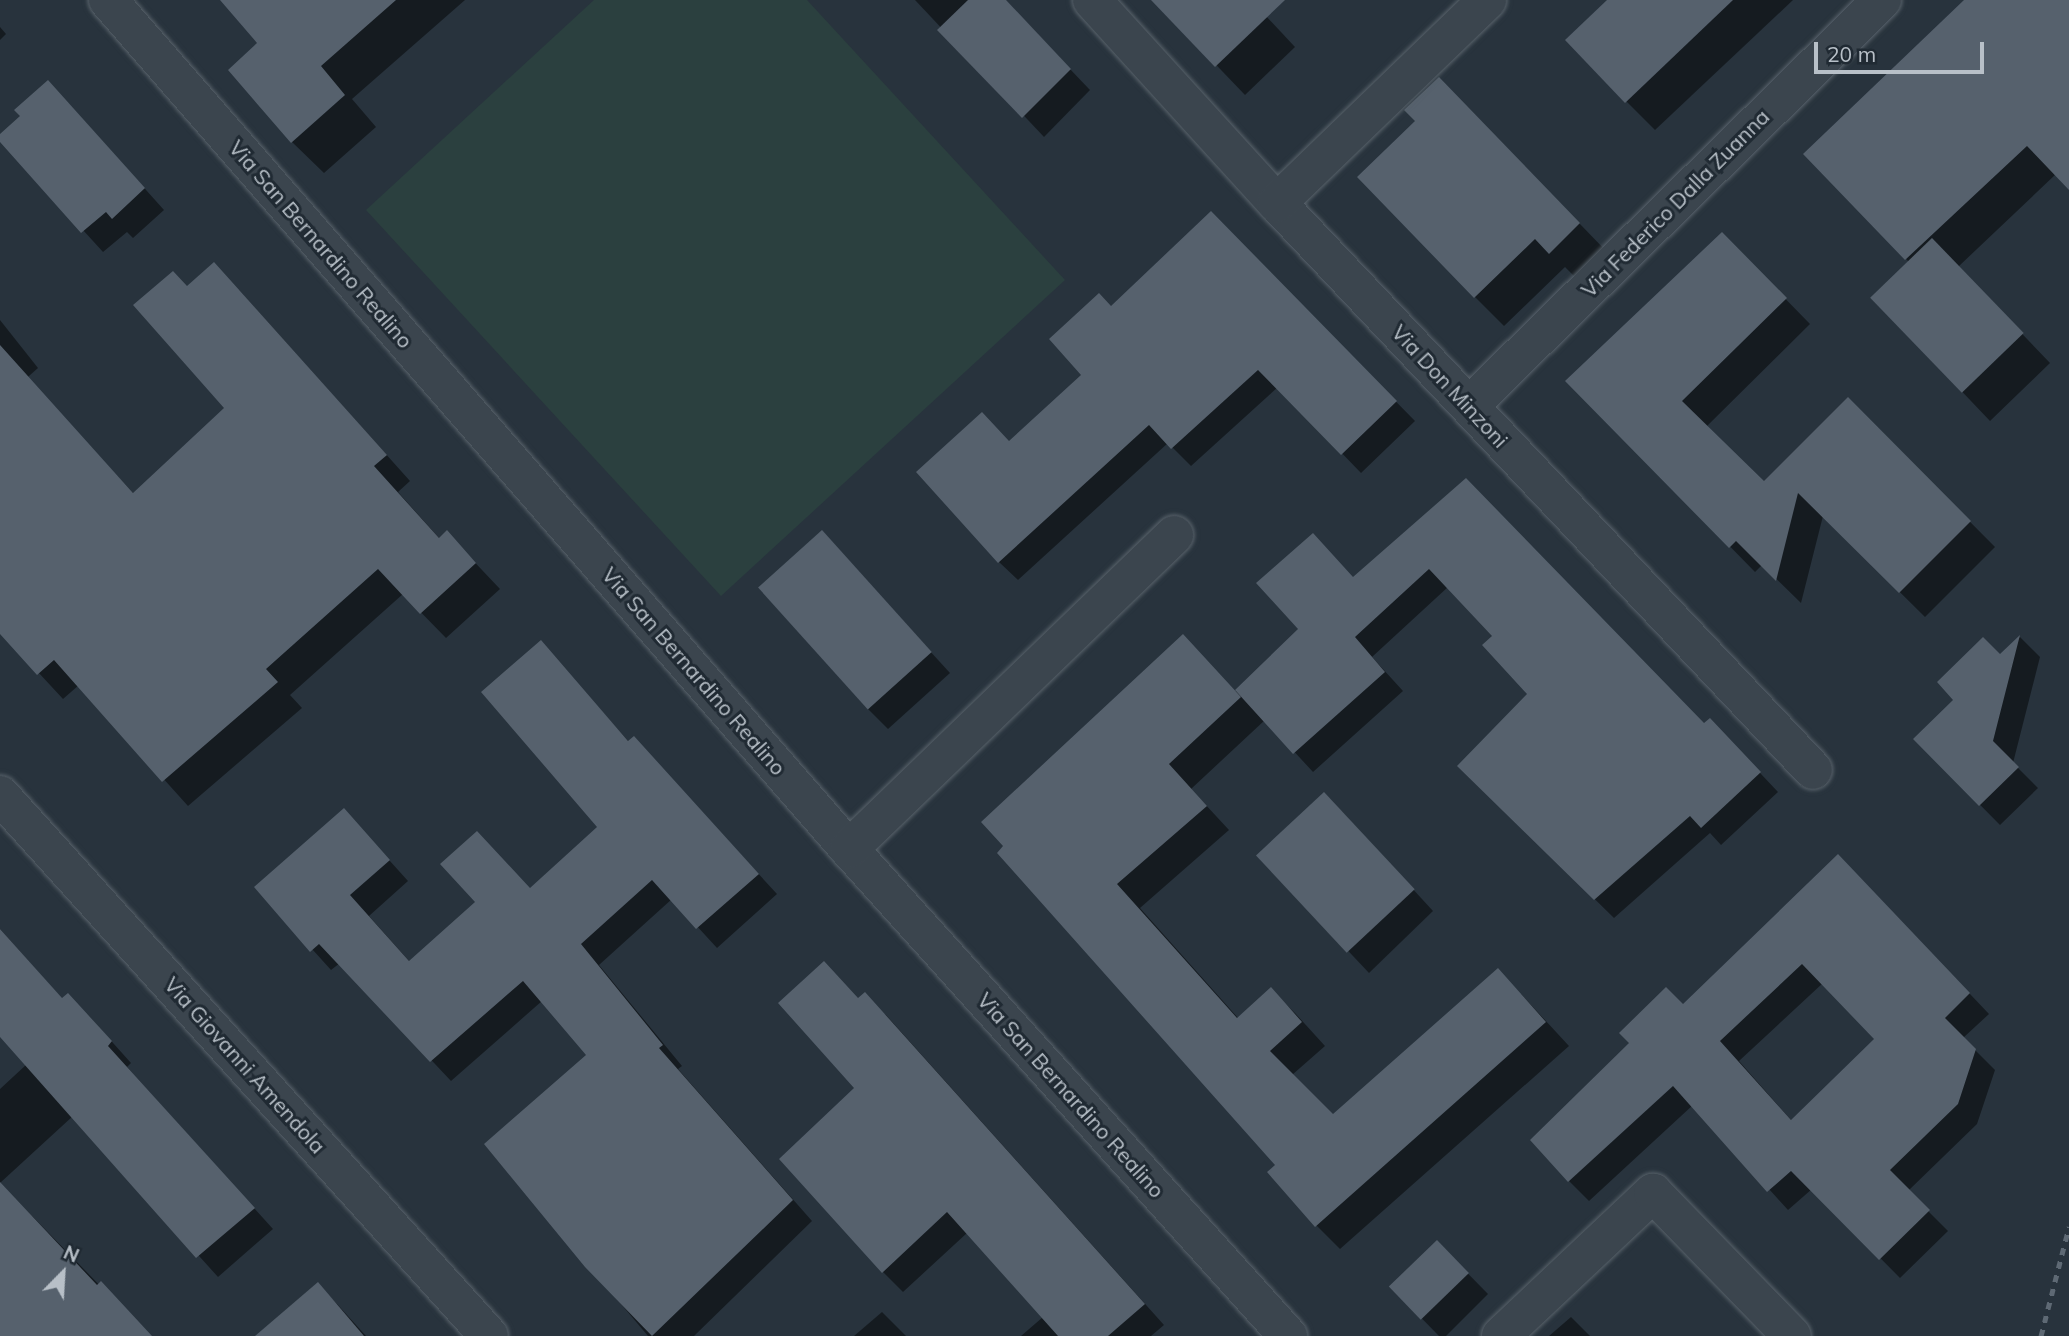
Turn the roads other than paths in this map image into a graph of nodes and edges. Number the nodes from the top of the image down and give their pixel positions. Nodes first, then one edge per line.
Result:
1 (107, 0) edge
2 (1092, 0) edge
3 (1487, 0) edge
4 (1882, 0) edge
5 (1276, 203) junction
6 (1469, 406) junction
7 (1174, 535) dead end
8 (1812, 770) dead end
9 (0, 795) edge
10 (849, 849) junction
11 (489, 1336) edge
12 (1288, 1336) edge
13 (1501, 1336) edge
14 (1792, 1336) edge

1 - 10 street, Via San Bernardino Realino
2 - 5 street, Via Don Minzoni
3 - 5 street
4 - 6 street, Via Federico Dalla Zuanna
5 - 6 street, Via Don Minzoni
6 - 8 street, Via Don Minzoni
7 - 10 street
9 - 11 street, Via Giovanni Amendola
10 - 12 street, Via San Bernardino Realino
13 - 14 street

